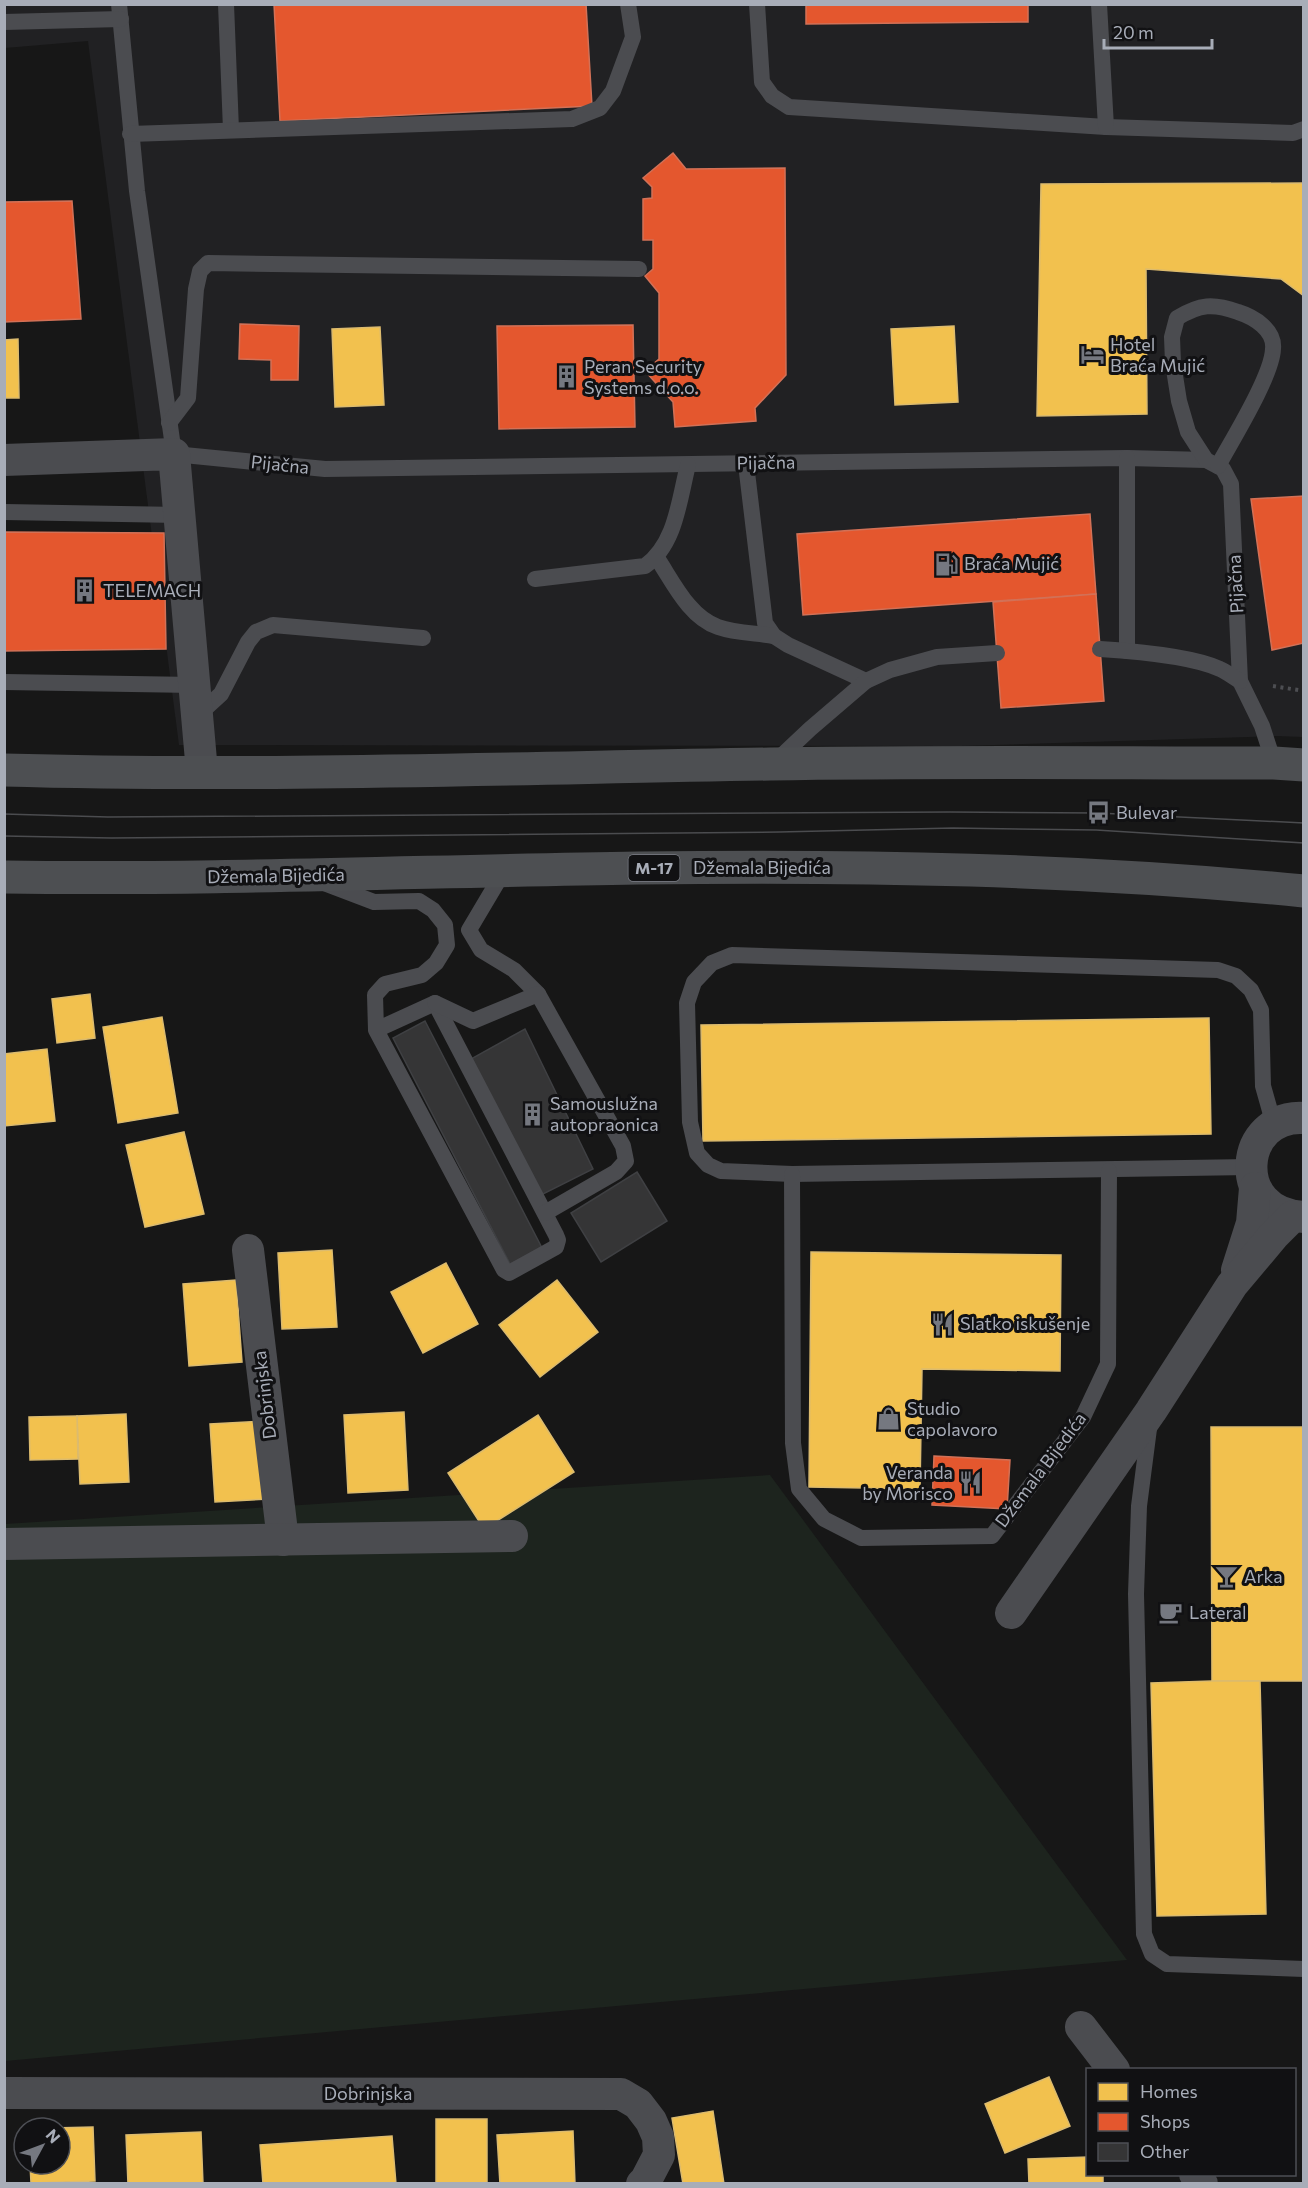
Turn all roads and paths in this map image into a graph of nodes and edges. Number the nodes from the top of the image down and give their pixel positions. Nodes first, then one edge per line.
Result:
1 (226, 4) edge
2 (628, 4) edge
3 (757, 4) edge
4 (1099, 4) edge
5 (120, 12) edge
6 (4, 22) edge
7 (1106, 127) junction
8 (1304, 129) edge
9 (231, 130) junction
10 (130, 134) junction
11 (639, 269) dead end
12 (169, 423) junction
13 (174, 454) junction
14 (1127, 458) junction
15 (4, 460) edge
16 (1212, 463) junction
17 (746, 464) junction
18 (688, 465) junction
19 (4, 512) edge
20 (180, 515) junction
21 (657, 558) junction
22 (535, 579) dead end
23 (774, 636) junction
24 (423, 638) dead end
25 (1100, 649) dead end
26 (1127, 651) junction
27 (997, 653) dead end
28 (866, 681) junction
29 (1240, 681) junction
30 (4, 682) edge
31 (195, 685) junction
32 (197, 716) junction
33 (772, 764) junction
34 (1289, 764) edge
35 (4, 770) edge
36 (202, 772) junction
37 (504, 871) junction
38 (306, 876) junction
39 (4, 877) edge
40 (1304, 891) edge
41 (538, 994) junction
42 (435, 1004) junction
43 (376, 1030) junction
44 (1289, 1121) edge
45 (1109, 1171) junction
46 (792, 1174) junction
47 (1253, 1178) junction
48 (545, 1213) junction
49 (1298, 1217) edge
50 (248, 1250) dead end
51 (1232, 1285) junction
52 (1151, 1411) junction
53 (512, 1536) dead end
54 (283, 1540) junction
55 (4, 1544) edge
56 (1011, 1612) dead end
57 (1304, 1969) edge
58 (1082, 2027) dead end
59 (1113, 2068) edge
60 (4, 2093) edge
61 (642, 2184) edge

1 - 9 lane
2 - 9 lane
3 - 7 lane
4 - 7 lane
5 - 6 lane
5 - 10 lane
7 - 8 lane
9 - 10 lane
10 - 12 lane
11 - 12 lane
12 - 13 lane
13 - 15 street, Pijačna
13 - 18 lane, Pijačna
13 - 20 street
14 - 16 lane, Pijačna
14 - 17 lane, Pijačna
14 - 26 lane
16 - 16 lane
16 - 29 lane, Pijačna
17 - 18 lane, Pijačna
17 - 23 lane
18 - 21 lane
19 - 20 lane
20 - 31 street
21 - 22 lane
21 - 23 lane
23 - 28 lane
24 - 32 lane
25 - 26 lane
26 - 29 lane
27 - 28 lane
28 - 33 lane
29 - 34 lane, Pijačna
30 - 31 lane
31 - 32 street
32 - 36 street
33 - 34 main road
33 - 36 main road
35 - 36 main road
37 - 38 main road, Džemala Bijedića / M-17
37 - 40 main road, Džemala Bijedića / M-17
37 - 41 lane
38 - 39 main road, Džemala Bijedića / M-17
38 - 43 lane
41 - 42 lane
41 - 48 lane
42 - 43 lane
42 - 48 lane
43 - 48 lane
44 - 46 lane
44 - 47 street
45 - 46 lane
45 - 46 lane, Džemala Bijedića
45 - 47 lane
47 - 49 street
47 - 51 street
49 - 51 street
50 - 54 street, Dobrinjska
51 - 52 street
52 - 56 street
52 - 57 lane
53 - 54 street
54 - 55 street
58 - 59 street
60 - 61 street, Dobrinjska

